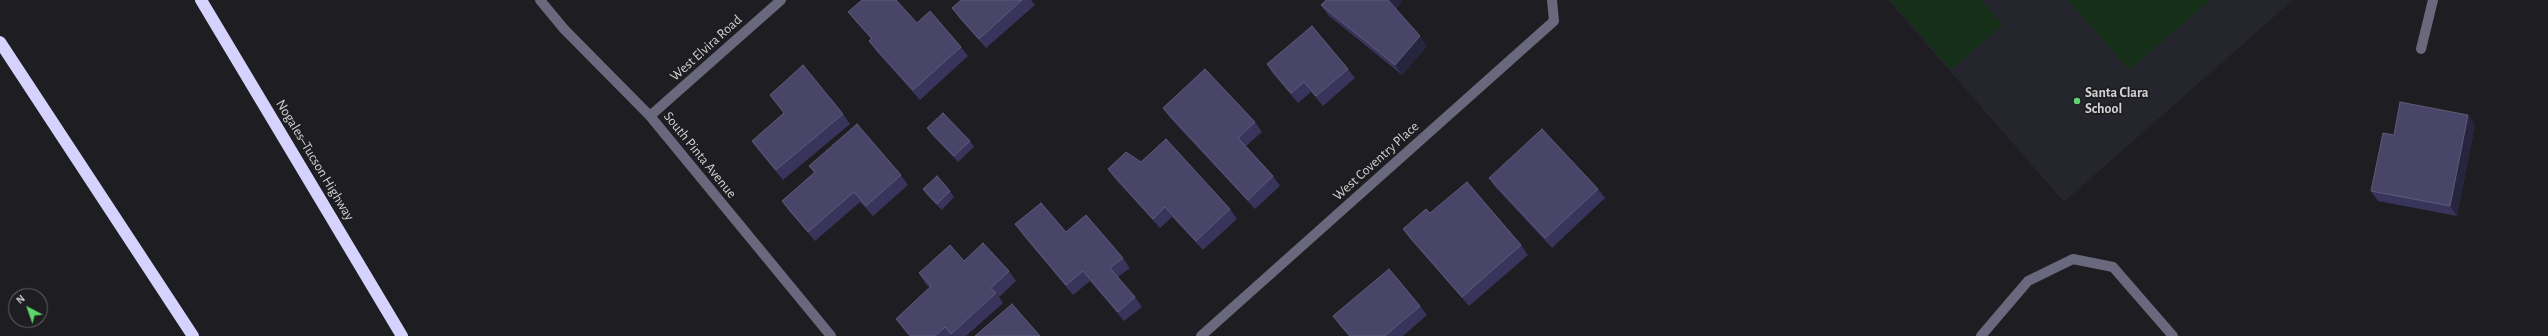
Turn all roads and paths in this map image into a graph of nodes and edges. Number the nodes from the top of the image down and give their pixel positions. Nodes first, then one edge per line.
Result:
1 (201, 0) edge
2 (540, 0) edge
3 (781, 0) edge
4 (1552, 0) edge
5 (2433, 0) edge
6 (0, 42) edge
7 (2421, 49) dead end
8 (650, 116) junction
9 (193, 336) edge
10 (402, 336) edge
11 (830, 336) edge
12 (1201, 336) edge
13 (1981, 336) edge
14 (2173, 336) edge

1 - 10 highway, Nogales–Tucson Highway
2 - 8 street, South Pinta Avenue
3 - 8 street, West Elvira Road
4 - 12 street, West Coventry Place
5 - 7 street
6 - 9 highway
8 - 11 street, South Pinta Avenue
13 - 14 street

